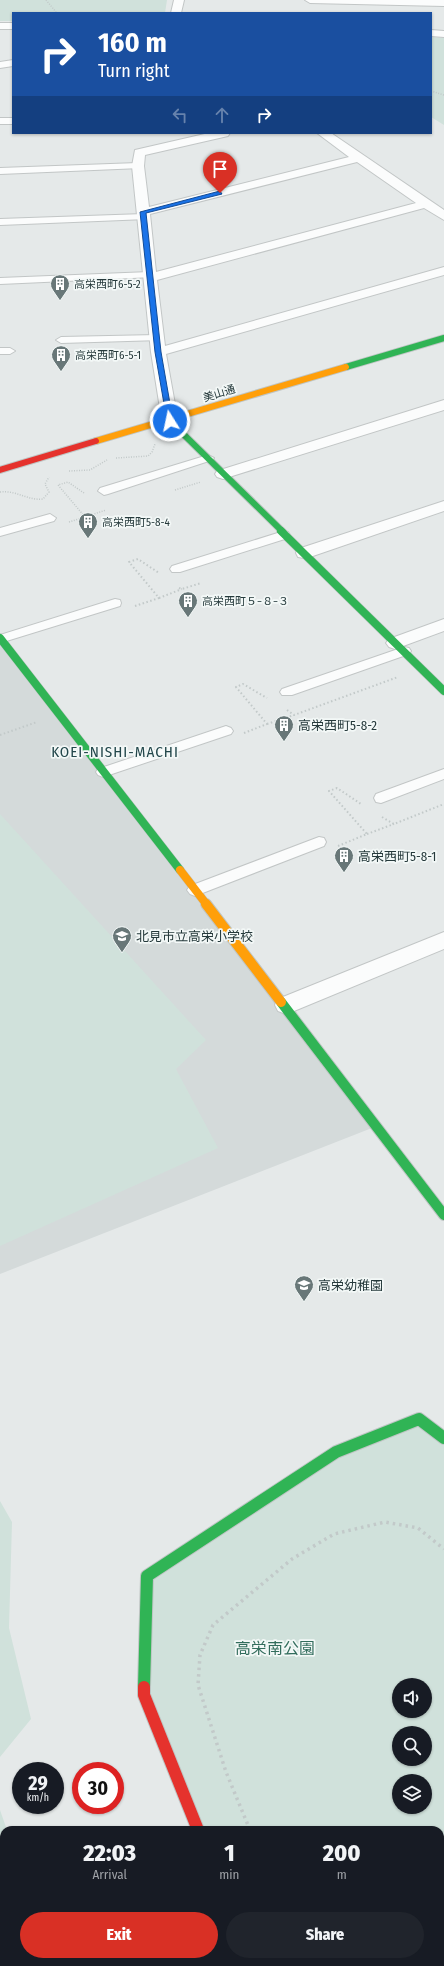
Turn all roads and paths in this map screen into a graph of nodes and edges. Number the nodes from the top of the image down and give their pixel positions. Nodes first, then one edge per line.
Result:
1 (46, 0) edge
2 (179, 0) edge
3 (310, 0) edge
4 (444, 3) edge
5 (56, 12) edge
6 (176, 12) edge
7 (0, 26) edge
8 (12, 26) edge
9 (432, 33) edge
10 (444, 34) edge
11 (12, 63) edge
12 (0, 66) edge
13 (432, 91) edge
14 (444, 95) edge
15 (12, 121) edge
16 (0, 122) edge
17 (220, 134) edge
18 (324, 134) edge
19 (359, 158) junction
20 (138, 166) junction
21 (0, 171) edge
22 (426, 204) junction
23 (143, 214) junction
24 (444, 216) edge
25 (0, 222) edge
26 (444, 271) edge
27 (150, 277) junction
28 (0, 281) edge
29 (444, 338) edge
30 (61, 340) dead end
31 (157, 345) junction
32 (444, 405) edge
33 (170, 421) junction
34 (150, 426) junction
35 (208, 458) junction
36 (0, 470) edge
37 (64, 472) dead end
38 (223, 474) junction
39 (53, 475) dead end
40 (104, 491) dead end
41 (0, 492) edge
42 (444, 506) edge
43 (108, 509) dead end
44 (85, 517) dead end
45 (50, 518) dead end
46 (0, 532) edge
47 (284, 535) junction
48 (304, 553) junction
49 (176, 569) dead end
50 (163, 576) dead end
51 (204, 582) dead end
52 (176, 585) dead end
53 (182, 589) junction
54 (159, 598) junction
55 (115, 603) dead end
56 (128, 608) dead end
57 (444, 625) edge
58 (0, 638) edge
59 (399, 647) junction
60 (421, 669) junction
61 (444, 691) edge
62 (287, 692) dead end
63 (269, 699) dead end
64 (282, 707) dead end
65 (294, 715) junction
66 (44, 720) dead end
67 (267, 724) junction
68 (232, 733) joint
69 (0, 735) edge
70 (102, 772) junction
71 (444, 774) edge
72 (381, 798) dead end
73 (394, 824) dead end
74 (367, 834) dead end
75 (319, 842) dead end
76 (195, 890) junction
77 (444, 940) edge
78 (286, 1005) junction
79 (444, 1215) edge
80 (444, 1438) edge
81 (444, 1549) edge
82 (196, 1826) edge
83 (248, 1826) edge

1 - 5 path
2 - 6 street
3 - 4 street
7 - 8 street
9 - 10 street
11 - 12 street
13 - 14 path
15 - 16 lane
17 - 20 street
18 - 19 street
19 - 22 street
19 - 23 street
20 - 21 lane
20 - 23 street
22 - 24 street
22 - 27 street
23 - 25 lane
23 - 27 street
26 - 31 street
27 - 28 lane
27 - 31 street
29 - 33 street, 美山通
30 - 31 lane
31 - 33 street
32 - 38 street
33 - 34 street, 美山通
33 - 35 street
34 - 36 street, 美山通
34 - 37 path
35 - 38 street
35 - 40 lane
38 - 47 street
39 - 41 path
42 - 48 street
43 - 44 path
45 - 46 lane
47 - 48 street
47 - 49 lane
48 - 59 street
50 - 54 path
51 - 53 path
52 - 53 path
53 - 54 path
54 - 56 path
55 - 58 lane
57 - 59 street
58 - 70 street
59 - 60 street
59 - 62 lane
60 - 61 street
60 - 65 path
63 - 67 path
64 - 65 path
65 - 67 path
66 - 69 path
67 - 68 path
68 - 70 lane
70 - 76 street
71 - 72 lane
73 - 74 path
75 - 76 lane
76 - 78 street
77 - 78 street
78 - 79 street
80 - 82 street
81 - 83 path

